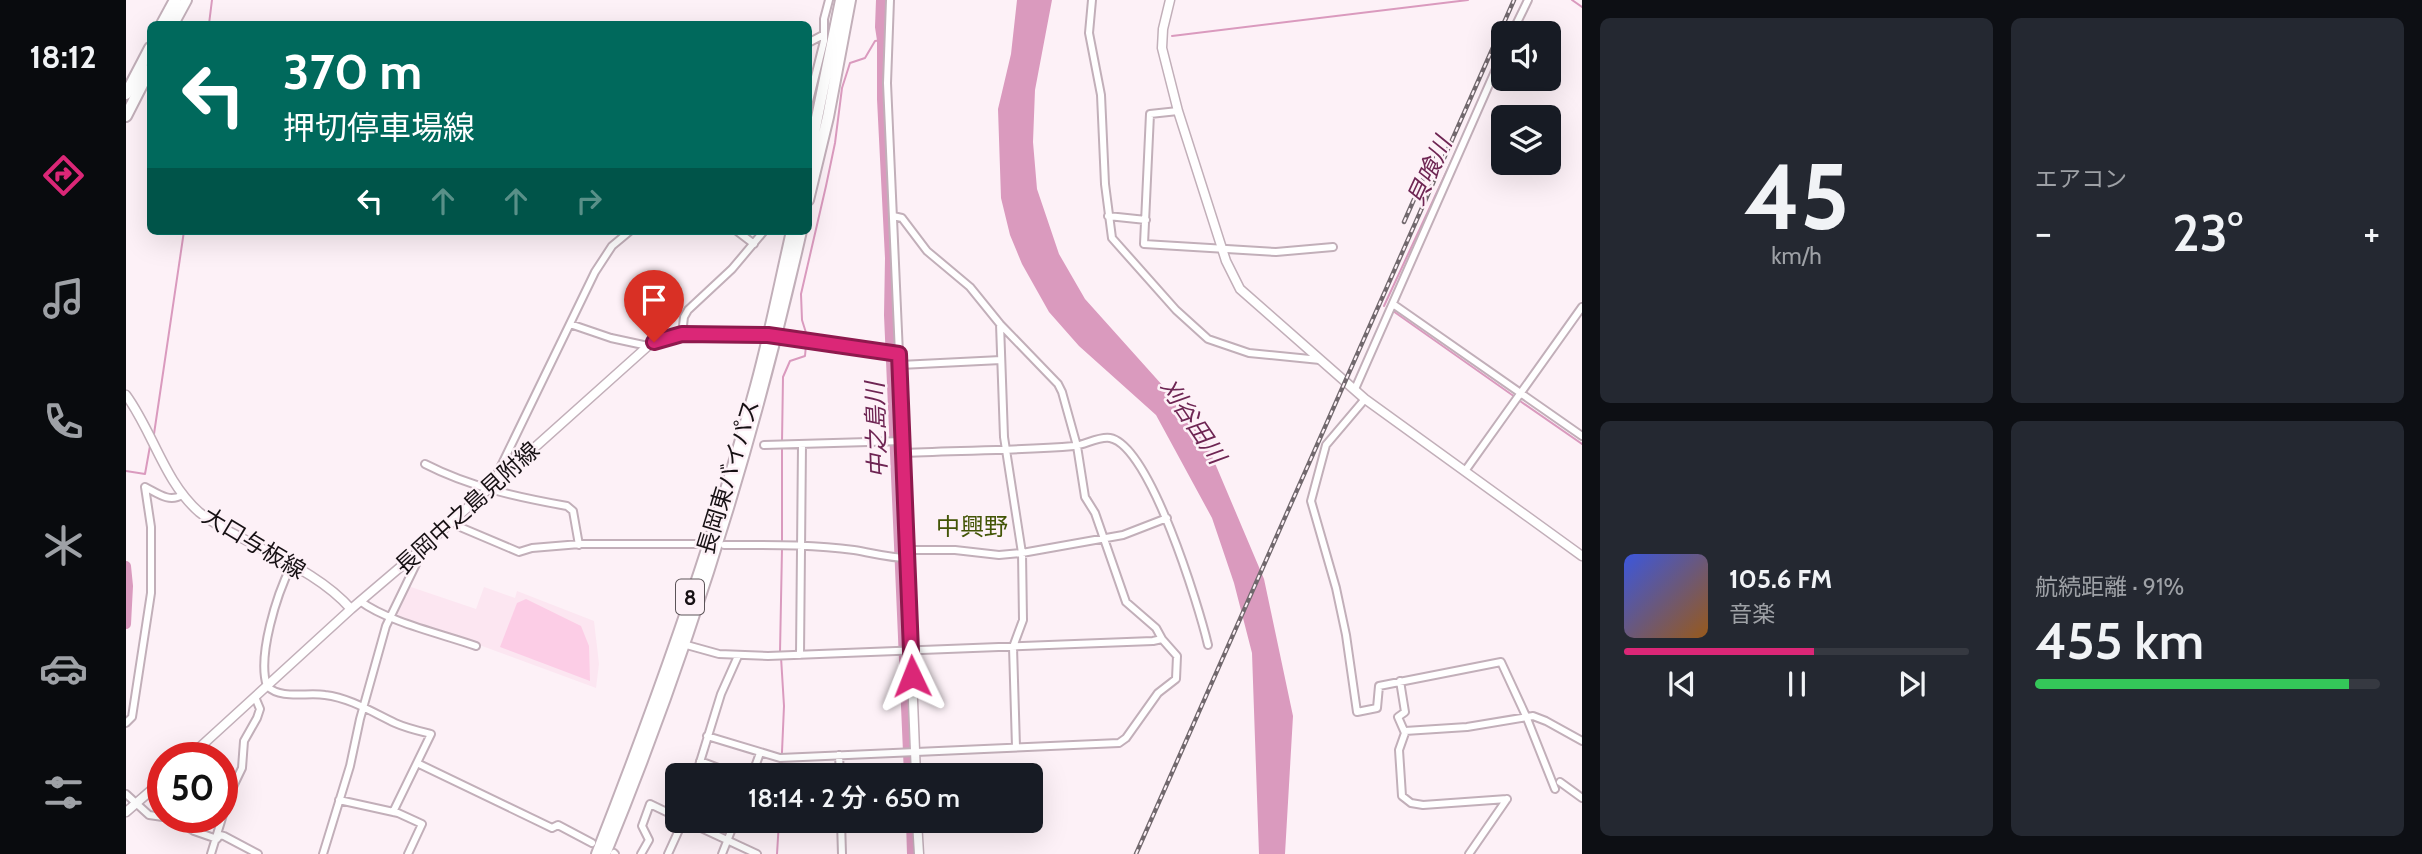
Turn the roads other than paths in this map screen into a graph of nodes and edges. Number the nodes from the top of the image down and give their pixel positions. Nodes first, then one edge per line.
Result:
1 (175, 0) edge
2 (186, 0) edge
3 (829, 0) edge
4 (859, 0) edge
5 (890, 0) edge
6 (1092, 0) edge
7 (1170, 0) edge
8 (1528, 0) edge
9 (847, 3) edge
10 (164, 21) edge
11 (175, 21) edge
12 (1518, 21) edge
13 (823, 35) junction
14 (812, 41) edge
15 (147, 54) edge
16 (147, 75) edge
17 (1491, 81) edge
18 (812, 89) edge
19 (126, 94) edge
20 (1178, 111) junction
21 (126, 116) edge
22 (814, 116) edge
23 (812, 183) edge
24 (893, 216) junction
25 (1108, 216) junction
26 (1146, 219) junction
27 (626, 235) edge
28 (742, 235) edge
29 (761, 235) edge
30 (791, 235) edge
31 (800, 235) edge
32 (754, 244) junction
33 (1333, 247) dead end
34 (1223, 250) junction
35 (1394, 304) junction
36 (1582, 307) edge
37 (570, 324) junction
38 (1000, 324) junction
39 (682, 334) junction
40 (773, 336) junction
41 (648, 346) junction
42 (899, 354) junction
43 (1001, 360) junction
44 (1322, 360) junction
45 (900, 365) junction
46 (1355, 389) junction
47 (1520, 393) junction
48 (126, 395) edge
49 (1365, 400) junction
50 (1582, 436) edge
51 (903, 441) junction
52 (764, 445) dead end
53 (802, 445) junction
54 (1077, 446) junction
55 (1006, 448) junction
56 (904, 453) junction
57 (425, 464) dead end
58 (1465, 471) junction
59 (499, 479) junction
60 (488, 489) junction
61 (182, 495) junction
62 (1167, 518) junction
63 (453, 520) junction
64 (1103, 538) junction
65 (697, 544) dead end
66 (579, 545) junction
67 (724, 545) dead end
68 (800, 546) junction
69 (418, 552) junction
70 (1023, 553) junction
71 (908, 554) junction
72 (1582, 556) edge
73 (291, 566) junction
74 (360, 601) junction
75 (351, 609) junction
76 (389, 616) junction
77 (1162, 639) junction
78 (683, 645) junction
79 (1208, 645) dead end
80 (476, 646) dead end
81 (1013, 647) junction
82 (907, 650) junction
83 (800, 655) junction
84 (738, 656) junction
85 (1400, 681) junction
86 (267, 686) junction
87 (255, 697) junction
88 (364, 707) junction
89 (1526, 716) junction
90 (126, 723) edge
91 (1405, 733) junction
92 (707, 736) junction
93 (1582, 741) edge
94 (206, 742) edge
95 (1016, 747) junction
96 (915, 751) junction
97 (761, 753) junction
98 (839, 755) junction
99 (700, 761) joint
100 (417, 763) junction
101 (705, 763) edge
102 (757, 763) edge
103 (839, 763) edge
104 (916, 763) edge
105 (1560, 782) dead end
106 (1555, 789) dead end
107 (126, 794) edge
108 (147, 794) edge
109 (1582, 798) edge
110 (339, 800) junction
111 (136, 803) junction
112 (665, 811) edge
113 (126, 812) edge
114 (393, 812) junction
115 (147, 814) edge
116 (200, 833) edge
117 (678, 833) edge
118 (710, 833) edge
119 (731, 833) edge
120 (841, 833) edge
121 (918, 833) edge
122 (217, 839) junction
123 (728, 841) junction
124 (592, 843) dead end
125 (211, 854) edge
126 (258, 854) edge
127 (323, 854) edge
128 (408, 854) edge
129 (597, 854) edge
130 (605, 854) edge
131 (641, 854) edge
132 (668, 854) edge
133 (722, 854) edge
134 (757, 854) edge
135 (842, 854) edge
136 (919, 854) edge
137 (1469, 854) edge

1 - 10 highway
2 - 11 highway
3 - 13 street
4 - 9 street
5 - 24 street
6 - 25 street
7 - 20 main road
8 - 12 street
9 - 22 highway
9 - 23 highway
13 - 14 street
13 - 18 street
15 - 19 highway
16 - 21 highway
17 - 35 street
20 - 26 street
20 - 34 main road
24 - 38 street
24 - 42 street
25 - 26 street
25 - 44 street
26 - 34 street
27 - 37 street
28 - 32 street
29 - 32 street
30 - 40 highway, 8
31 - 40 highway, 8
32 - 39 street
33 - 34 street
34 - 44 main road
35 - 46 street
35 - 47 street
36 - 47 street
37 - 41 street
37 - 59 street
38 - 43 street
38 - 54 street
39 - 40 main road, 長岡中之島見附線
39 - 41 main road, 長岡中之島見附線
40 - 42 main road, 長岡中之島見附線
40 - 78 highway, 長岡東バイパス / 8
40 - 129 highway, 長岡東バイパス / 8
41 - 59 main road, 長岡中之島見附線
42 - 45 main road
43 - 45 street
43 - 55 street
44 - 46 main road
45 - 51 main road
46 - 49 main road
47 - 50 street
47 - 58 street
48 - 61 main road, 大口与板線
49 - 58 main road
49 - 85 street
51 - 53 street
51 - 56 main road
52 - 53 street
53 - 68 street
54 - 55 street
54 - 62 street
54 - 64 street
55 - 56 street
55 - 70 street
56 - 71 main road
57 - 60 street
58 - 72 main road
59 - 60 main road, 長岡中之島見附線
60 - 63 main road, 長岡中之島見附線
60 - 66 street
61 - 73 main road, 大口与板線
61 - 90 street
62 - 64 street
62 - 79 street
63 - 66 street
63 - 69 main road, 長岡中之島見附線
64 - 70 street
64 - 77 street
65 - 66 street
67 - 68 street
68 - 71 street
68 - 83 street
69 - 74 main road, 長岡中之島見附線
69 - 76 street
70 - 71 street
70 - 81 street
71 - 82 main road
73 - 75 main road, 大口与板線
73 - 86 street
74 - 75 main road, 長岡中之島見附線
74 - 76 street
75 - 86 main road, 長岡中之島見附線
76 - 80 street
76 - 88 street
77 - 81 street
77 - 95 street
78 - 84 street
78 - 130 highway, 長岡東バイパス / 8
81 - 82 street
81 - 95 street
82 - 83 street
82 - 96 main road
83 - 84 street
84 - 92 street
85 - 89 street
85 - 91 street
86 - 87 main road, 長岡中之島見附線
86 - 88 street
87 - 94 main road, 長岡中之島見附線
87 - 122 street
88 - 100 street
88 - 110 street
89 - 91 street
89 - 93 street
89 - 106 street
91 - 137 street
92 - 97 street
92 - 99 street
95 - 96 street
96 - 98 street
96 - 104 main road
97 - 98 street
97 - 102 street
98 - 103 street
99 - 101 street
100 - 114 street
100 - 124 street
105 - 109 street
107 - 111 street
108 - 111 main road
110 - 114 street
110 - 127 street
111 - 113 main road
111 - 115 street
112 - 131 street
114 - 128 street
116 - 122 street
117 - 132 street
118 - 123 street
119 - 123 street
120 - 135 street
121 - 136 main road
122 - 125 street
122 - 126 street
123 - 133 street
123 - 134 street

